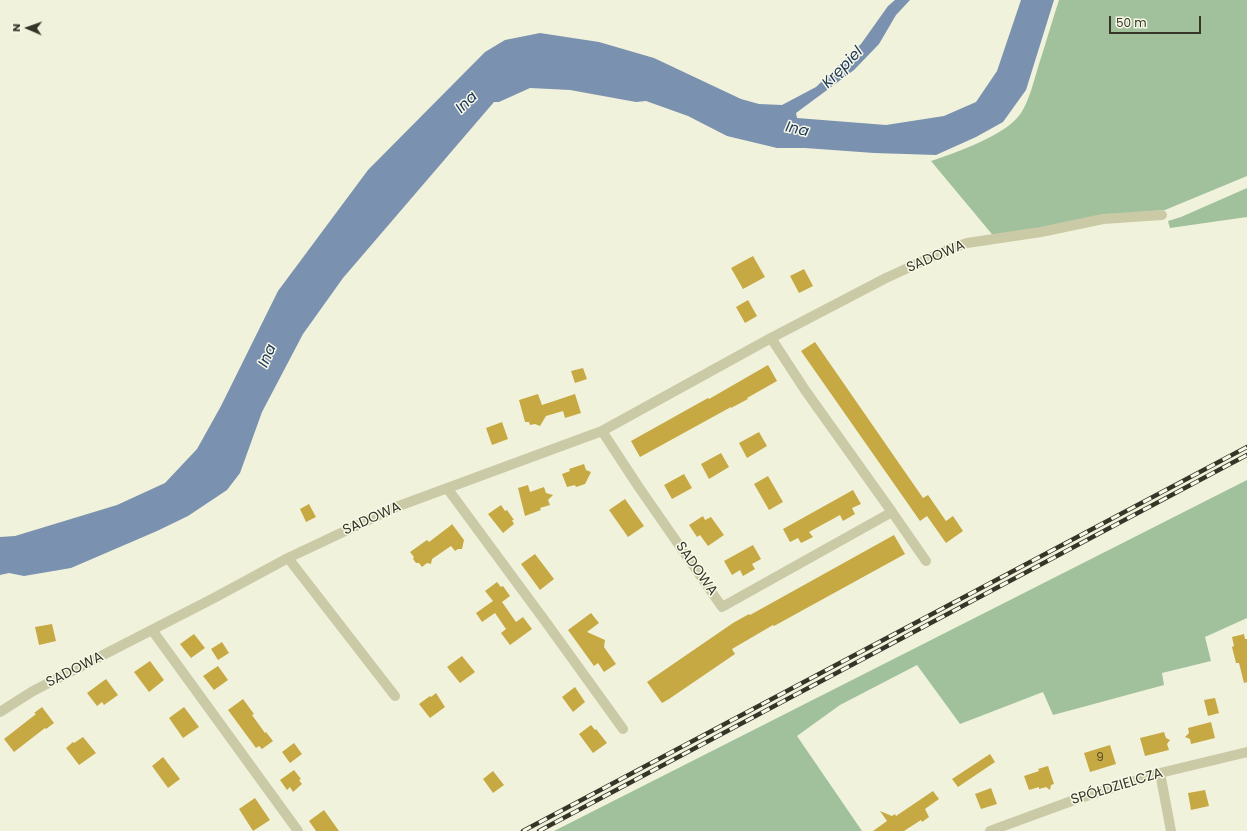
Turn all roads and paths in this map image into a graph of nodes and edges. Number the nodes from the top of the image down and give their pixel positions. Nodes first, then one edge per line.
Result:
1 (1162, 215) dead end
2 (771, 338) junction
3 (602, 431) junction
4 (447, 488) junction
5 (892, 512) junction
6 (288, 558) junction
7 (926, 560) dead end
8 (152, 630) junction
9 (395, 696) dead end
10 (0, 712) edge
11 (623, 729) dead end
12 (1247, 752) edge
13 (1160, 773) junction
14 (298, 831) edge
15 (990, 831) edge
16 (1171, 831) edge

1 - 2 street, SADOWA
2 - 3 street, SADOWA
2 - 5 street
3 - 4 street, SADOWA
3 - 5 street, SADOWA
4 - 6 street, SADOWA
4 - 11 street
5 - 7 street
6 - 8 street, SADOWA
6 - 9 street
8 - 10 street, SADOWA
8 - 14 street
12 - 13 street, SPÓŁDZIELCZA
13 - 15 street, SPÓŁDZIELCZA
13 - 16 street

